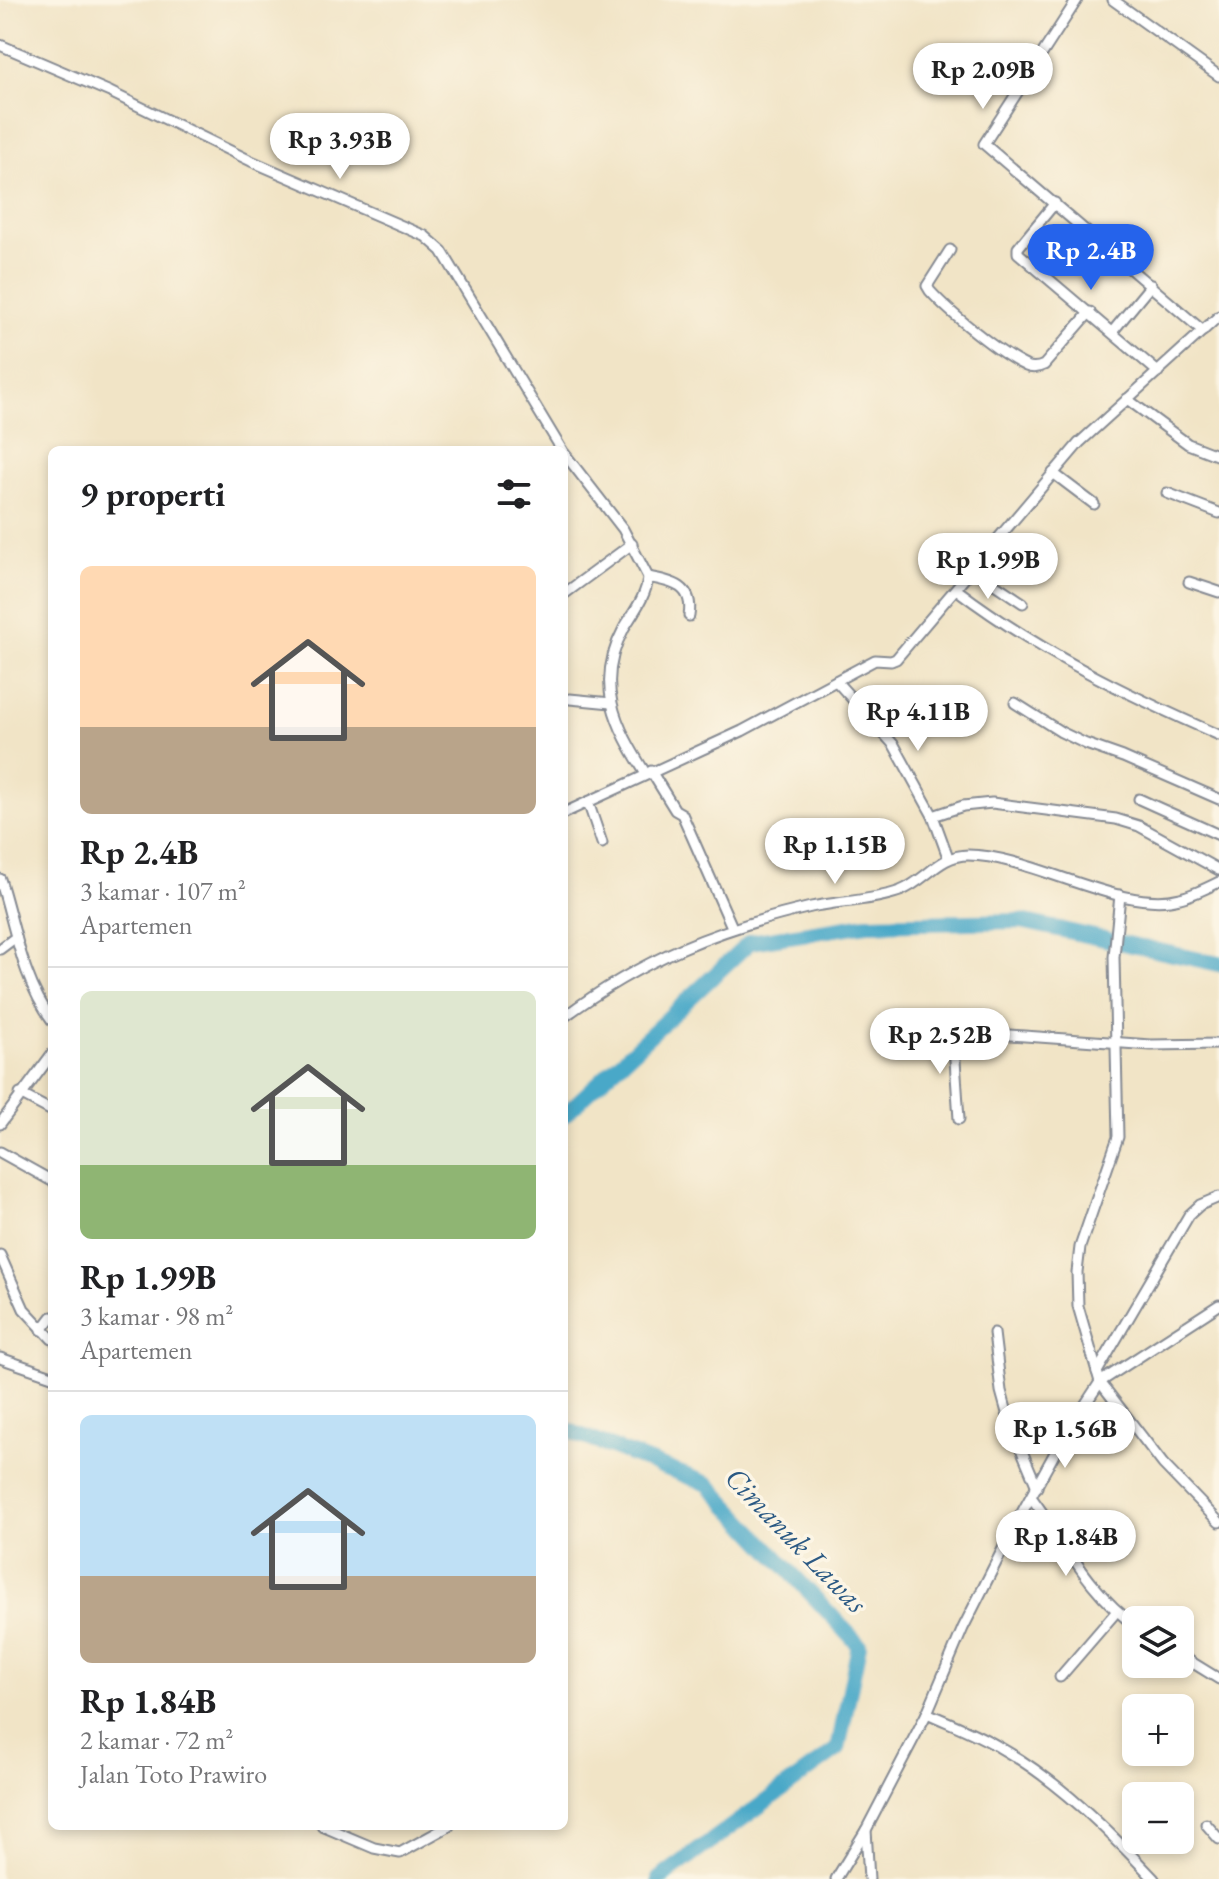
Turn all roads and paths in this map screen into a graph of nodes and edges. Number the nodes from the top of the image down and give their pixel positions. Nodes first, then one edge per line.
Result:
1 (1077, 0) edge
2 (1113, 0) edge
3 (0, 45) edge
4 (1219, 76) edge
5 (1055, 203) junction
6 (950, 250) dead end
7 (1151, 285) junction
8 (1090, 312) junction
9 (1219, 316) edge
10 (1199, 328) junction
11 (1113, 331) junction
12 (1154, 369) junction
13 (1127, 399) junction
14 (560, 446) edge
15 (1219, 456) edge
16 (568, 457) edge
17 (1053, 473) junction
18 (1167, 493) dead end
19 (1094, 504) dead end
20 (1219, 513) edge
21 (632, 544) junction
22 (972, 569) junction
23 (648, 577) junction
24 (1189, 582) dead end
25 (956, 589) junction
26 (568, 591) edge
27 (1219, 592) edge
28 (1023, 603) dead end
29 (689, 616) dead end
30 (836, 681) junction
31 (570, 699) dead end
32 (611, 703) junction
33 (1015, 703) dead end
34 (1219, 735) edge
35 (649, 772) junction
36 (1139, 799) dead end
37 (1219, 799) edge
38 (588, 802) junction
39 (568, 811) edge
40 (933, 816) junction
41 (1219, 835) edge
42 (602, 843) dead end
43 (948, 857) junction
44 (1219, 870) edge
45 (0, 879) edge
46 (1219, 882) edge
47 (1120, 895) junction
48 (732, 927) junction
49 (16, 937) junction
50 (0, 949) edge
51 (48, 1014) edge
52 (568, 1014) edge
53 (1116, 1042) junction
54 (1219, 1044) edge
55 (48, 1059) edge
56 (20, 1094) junction
57 (48, 1109) edge
58 (959, 1119) dead end
59 (0, 1124) edge
60 (0, 1152) edge
61 (48, 1179) edge
62 (1219, 1197) edge
63 (0, 1255) edge
64 (1219, 1305) edge
65 (48, 1322) edge
66 (42, 1330) junction
67 (994, 1333) dead end
68 (48, 1335) edge
69 (0, 1358) edge
70 (48, 1375) edge
71 (1098, 1377) junction
72 (1037, 1487) junction
73 (1031, 1497) junction
74 (1219, 1522) edge
75 (1117, 1611) junction
76 (1122, 1615) edge
77 (1194, 1664) edge
78 (1060, 1677) dead end
79 (1219, 1679) edge
80 (927, 1713) junction
81 (1206, 1824) dead end
82 (331, 1830) edge
83 (442, 1830) edge
84 (866, 1830) junction
85 (1219, 1839) edge
86 (836, 1879) edge
87 (869, 1879) edge
88 (1154, 1879) edge

1 - 5 street
2 - 4 street
3 - 14 street
5 - 7 street
5 - 8 street
6 - 8 street
7 - 10 street
7 - 11 street
8 - 11 street
9 - 10 street
10 - 12 street
11 - 12 street
12 - 13 street
13 - 15 street
13 - 17 street
16 - 21 street
17 - 19 street
17 - 22 street
18 - 20 street
21 - 23 street
21 - 26 street
22 - 25 street
22 - 28 street
23 - 29 street
23 - 32 street
24 - 27 street
25 - 30 street
25 - 34 street
30 - 35 street
30 - 40 street
31 - 32 street
32 - 35 street
33 - 37 street
35 - 38 street
35 - 48 street
36 - 41 street
38 - 39 street
38 - 42 street
40 - 43 street
40 - 44 street
43 - 47 street
43 - 48 street
45 - 49 street
46 - 47 street
47 - 53 street
48 - 52 street
49 - 50 street
49 - 51 street
53 - 54 street
53 - 58 street
53 - 71 street
55 - 56 street
56 - 57 street
56 - 59 street
60 - 61 street
62 - 71 street
63 - 66 street
64 - 71 street
65 - 66 street
66 - 68 street
67 - 72 street
69 - 70 street
71 - 72 street
71 - 74 street
72 - 73 street
73 - 75 street
73 - 80 street
75 - 76 street
75 - 78 street
77 - 79 street
80 - 84 street
80 - 88 street
81 - 85 street
82 - 83 street
84 - 86 street
84 - 87 street

